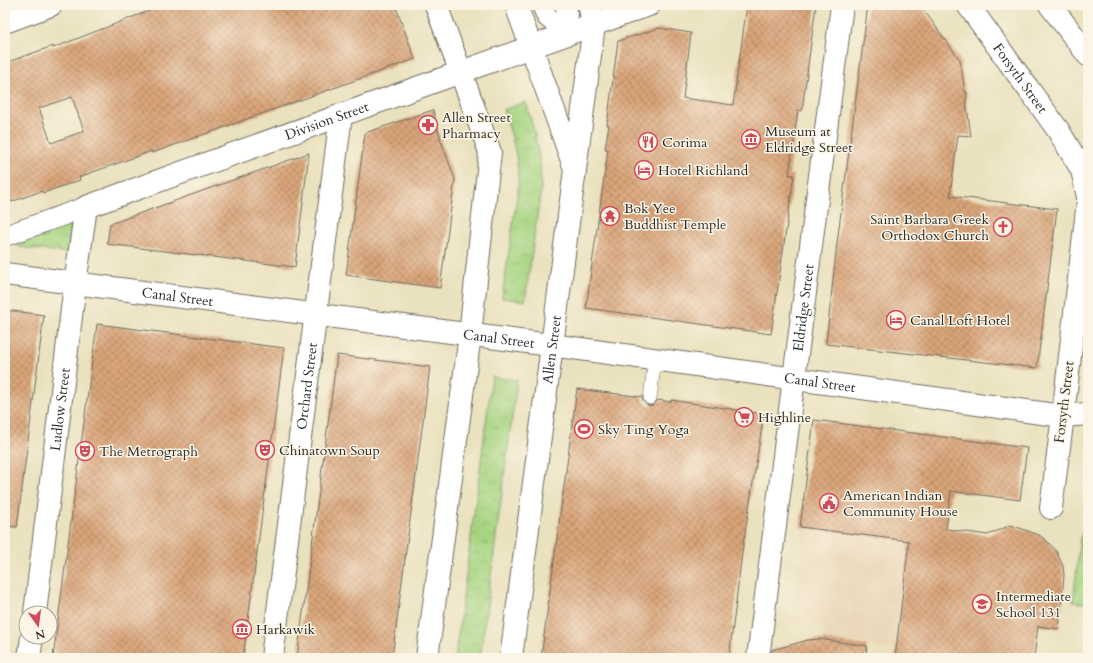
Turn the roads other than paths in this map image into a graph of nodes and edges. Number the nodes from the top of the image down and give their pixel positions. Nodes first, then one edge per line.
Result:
1 (51, 5) edge
2 (436, 5) edge
3 (516, 5) edge
4 (542, 5) edge
5 (566, 5) edge
6 (649, 5) edge
7 (842, 5) edge
8 (968, 5) edge
9 (1050, 5) edge
10 (591, 15) edge
11 (5, 22) edge
12 (531, 47) junction
13 (1088, 55) edge
14 (461, 72) junction
15 (341, 115) junction
16 (575, 169) junction
17 (1088, 197) edge
18 (1088, 201) edge
19 (86, 207) junction
20 (5, 236) edge
21 (5, 274) edge
22 (75, 284) junction
23 (315, 315) junction
24 (470, 335) junction
25 (552, 345) junction
26 (655, 359) junction
27 (793, 378) junction
28 (650, 398) dead end
29 (1088, 414) edge
30 (1063, 416) junction
31 (1051, 508) dead end
32 (36, 605) edge
33 (31, 645) edge
34 (29, 658) edge
35 (272, 658) edge
36 (427, 658) edge
37 (511, 658) edge
38 (758, 658) edge

1 - 11 main road
2 - 14 main road
3 - 12 main road, Allen Street
4 - 5 street
6 - 10 main road, Division Street
7 - 27 main road, Eldridge Street
8 - 17 main road, Forsyth Street
9 - 13 main road
10 - 12 main road, Division Street
10 - 16 main road
12 - 14 main road, Division Street
12 - 16 main road, Allen Street
14 - 15 main road, Division Street
14 - 24 main road
15 - 19 main road, Division Street
15 - 23 main road, Orchard Street
16 - 25 main road, Allen Street
18 - 30 main road, Forsyth Street
19 - 20 street, Division Street
19 - 22 main road, Ludlow Street
21 - 22 main road, Canal Street
22 - 23 main road, Canal Street
22 - 32 main road, Ludlow Street
23 - 24 main road, Canal Street
23 - 35 main road, Orchard Street
24 - 25 main road, Canal Street
24 - 36 main road
25 - 26 main road, Canal Street
25 - 37 main road, Allen Street
26 - 27 main road, Canal Street
26 - 28 lane
27 - 30 main road, Canal Street
27 - 38 main road, Eldridge Street
29 - 30 main road, Canal Street
30 - 31 main road, Forsyth Street
33 - 34 main road

